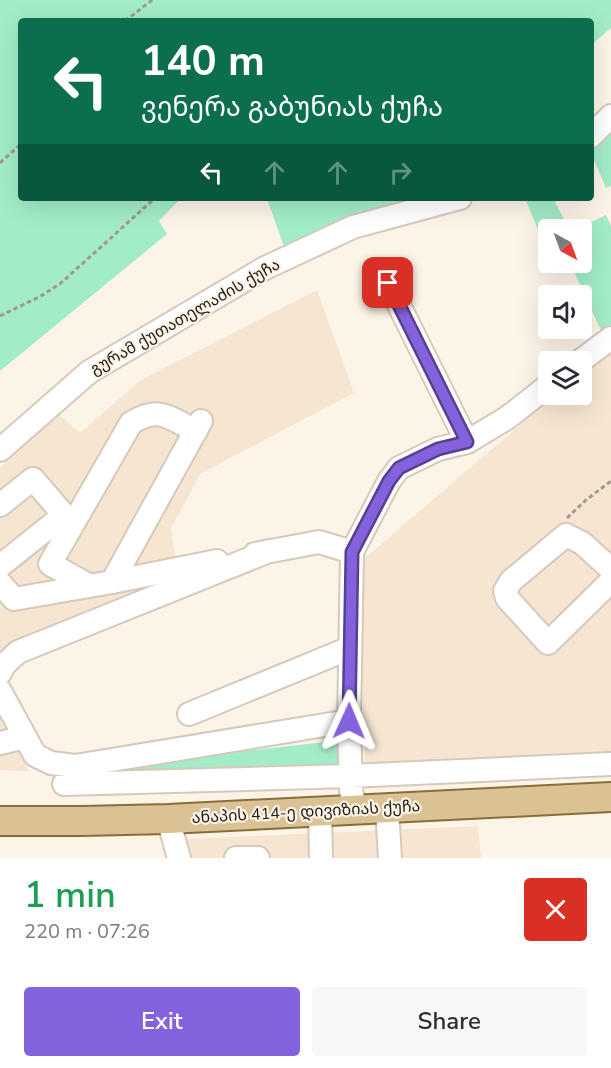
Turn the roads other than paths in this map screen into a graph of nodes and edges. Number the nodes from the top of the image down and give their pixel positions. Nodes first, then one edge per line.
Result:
1 (611, 116) edge
2 (594, 133) edge
3 (449, 201) edge
4 (388, 283) dead end
5 (611, 338) edge
6 (592, 352) edge
7 (538, 394) edge
8 (467, 442) junction
9 (0, 450) edge
10 (0, 505) edge
11 (269, 551) junction
12 (352, 552) junction
13 (0, 566) edge
14 (611, 569) edge
15 (611, 581) edge
16 (0, 584) edge
17 (101, 584) junction
18 (350, 648) junction
19 (0, 673) edge
20 (0, 691) edge
21 (189, 714) dead end
22 (349, 721) junction
23 (25, 737) junction
24 (0, 742) edge
25 (611, 764) edge
26 (350, 776) junction
27 (64, 784) dead end
28 (611, 797) edge
29 (387, 808) junction
30 (356, 809) junction
31 (321, 811) junction
32 (168, 819) junction
33 (0, 821) edge
34 (170, 855) edge
35 (236, 858) edge
36 (258, 858) edge
37 (321, 858) edge
38 (390, 858) edge

1 - 2 street
3 - 9 street, გურამ ქუთათელაძის ქუჩა
4 - 8 street
5 - 6 street
7 - 8 street
8 - 12 street
10 - 13 street
11 - 12 street
11 - 17 street
11 - 19 street
12 - 18 street
14 - 15 street
16 - 17 street
17 - 17 street
18 - 21 street
18 - 22 street
20 - 23 street
22 - 23 street
22 - 26 street
23 - 24 street
25 - 26 street
26 - 27 street
26 - 30 street
28 - 29 main road, ანაპის 414-ე დივიზიას ქუჩა
29 - 30 main road, ანაპის 414-ე დივიზიას ქუჩა
29 - 38 street
30 - 31 main road, ანაპის 414-ე დივიზიას ქუჩა
31 - 32 main road, ანაპის 414-ე დივიზიას ქუჩა
31 - 37 street
32 - 33 main road, ანაპის 414-ე დივიზიას ქუჩა
32 - 34 street
35 - 36 street

